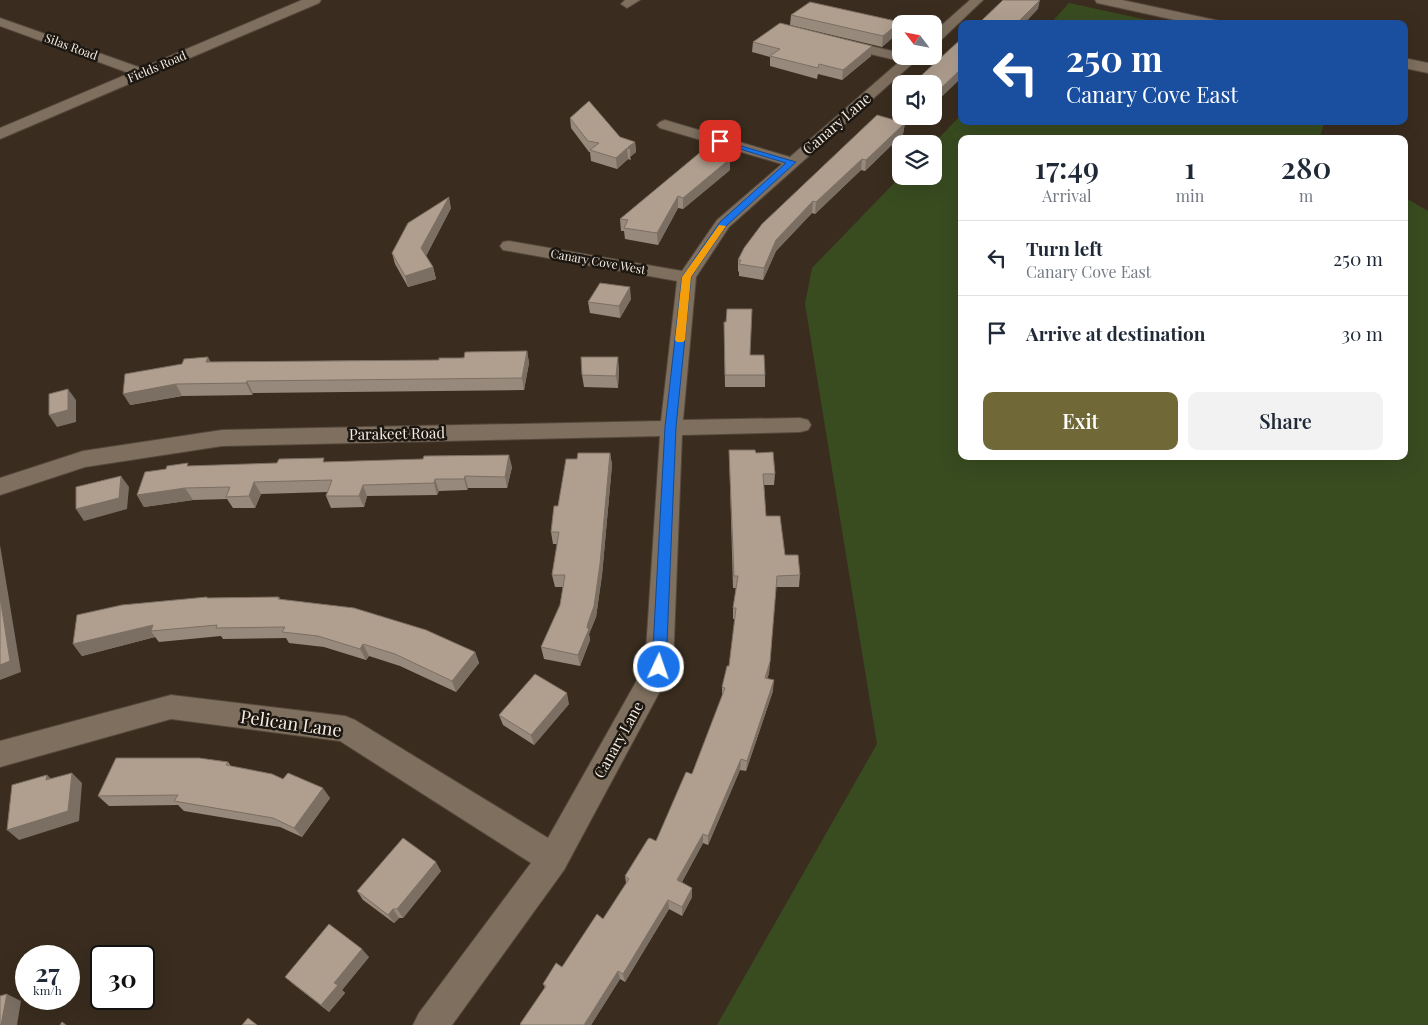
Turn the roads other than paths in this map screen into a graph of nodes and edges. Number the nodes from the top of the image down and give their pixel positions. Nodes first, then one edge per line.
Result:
1 (314, 0) edge
2 (977, 0) edge
3 (1102, 0) edge
4 (1196, 20) edge
5 (0, 22) edge
6 (942, 32) edge
7 (824, 39) edge
8 (892, 54) edge
9 (1408, 64) edge
10 (904, 65) edge
11 (1428, 68) edge
12 (142, 73) junction
13 (665, 125) dead end
14 (0, 134) edge
15 (792, 162) junction
16 (509, 246) dead end
17 (687, 277) junction
18 (800, 425) dead end
19 (671, 427) junction
20 (0, 487) edge
21 (0, 754) edge
22 (553, 860) junction
23 (430, 1025) edge

1 - 12 street, Fields Road
2 - 6 street
3 - 4 street
5 - 12 street, Silas Road
7 - 8 street
9 - 11 street
10 - 15 street, Canary Lane
12 - 14 street, Fields Road
13 - 15 street
15 - 17 street, Canary Lane
16 - 17 street, Canary Cove West
17 - 19 street, Canary Lane
18 - 19 street, Parakeet Road
19 - 20 street, Parakeet Road
19 - 22 street, Canary Lane
21 - 22 street, Pelican Lane
22 - 23 street, Canary Lane

